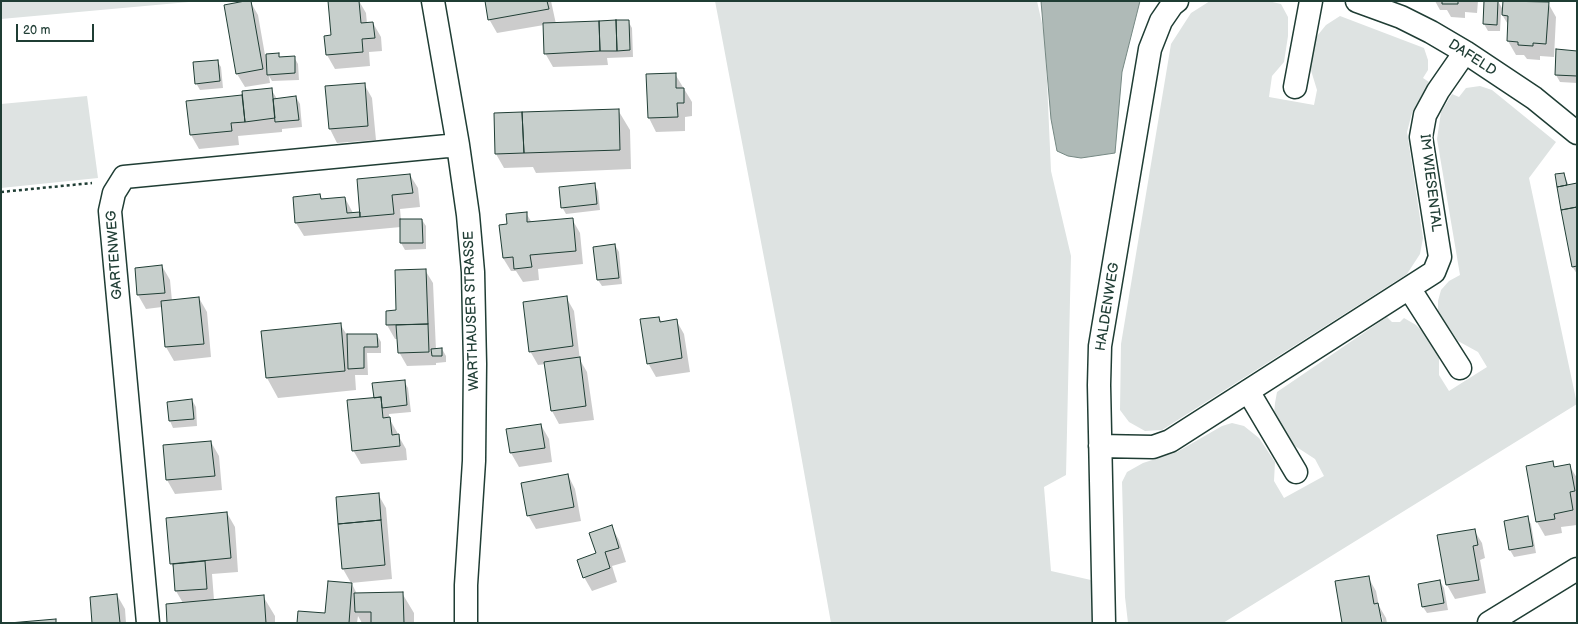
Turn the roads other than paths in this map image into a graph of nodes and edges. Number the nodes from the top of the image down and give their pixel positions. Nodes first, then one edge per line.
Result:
1 (433, 1) edge
2 (1177, 1) edge
3 (1311, 1) edge
4 (1357, 1) edge
5 (1466, 52) junction
6 (1295, 87) dead end
7 (1577, 132) edge
8 (458, 145) junction
9 (1409, 288) junction
10 (1460, 368) dead end
11 (1248, 391) junction
12 (1100, 446) junction
13 (1296, 472) dead end
14 (1577, 569) edge
15 (148, 623) edge
16 (466, 623) edge
17 (1104, 623) edge
18 (1489, 623) edge

1 - 8 street, WARTHAUSER STRASSE
2 - 12 street, HALDENWEG
3 - 6 street
4 - 5 street, DAFELD
5 - 7 street, DAFELD
5 - 9 street, IM WIESENTAL
8 - 15 street, GARTENWEG
8 - 16 street, WARTHAUSER STRASSE
9 - 10 street
9 - 11 street, IM WIESENTAL
11 - 12 street, IM WIESENTAL
11 - 13 street
12 - 17 street, HALDENWEG
14 - 18 street

